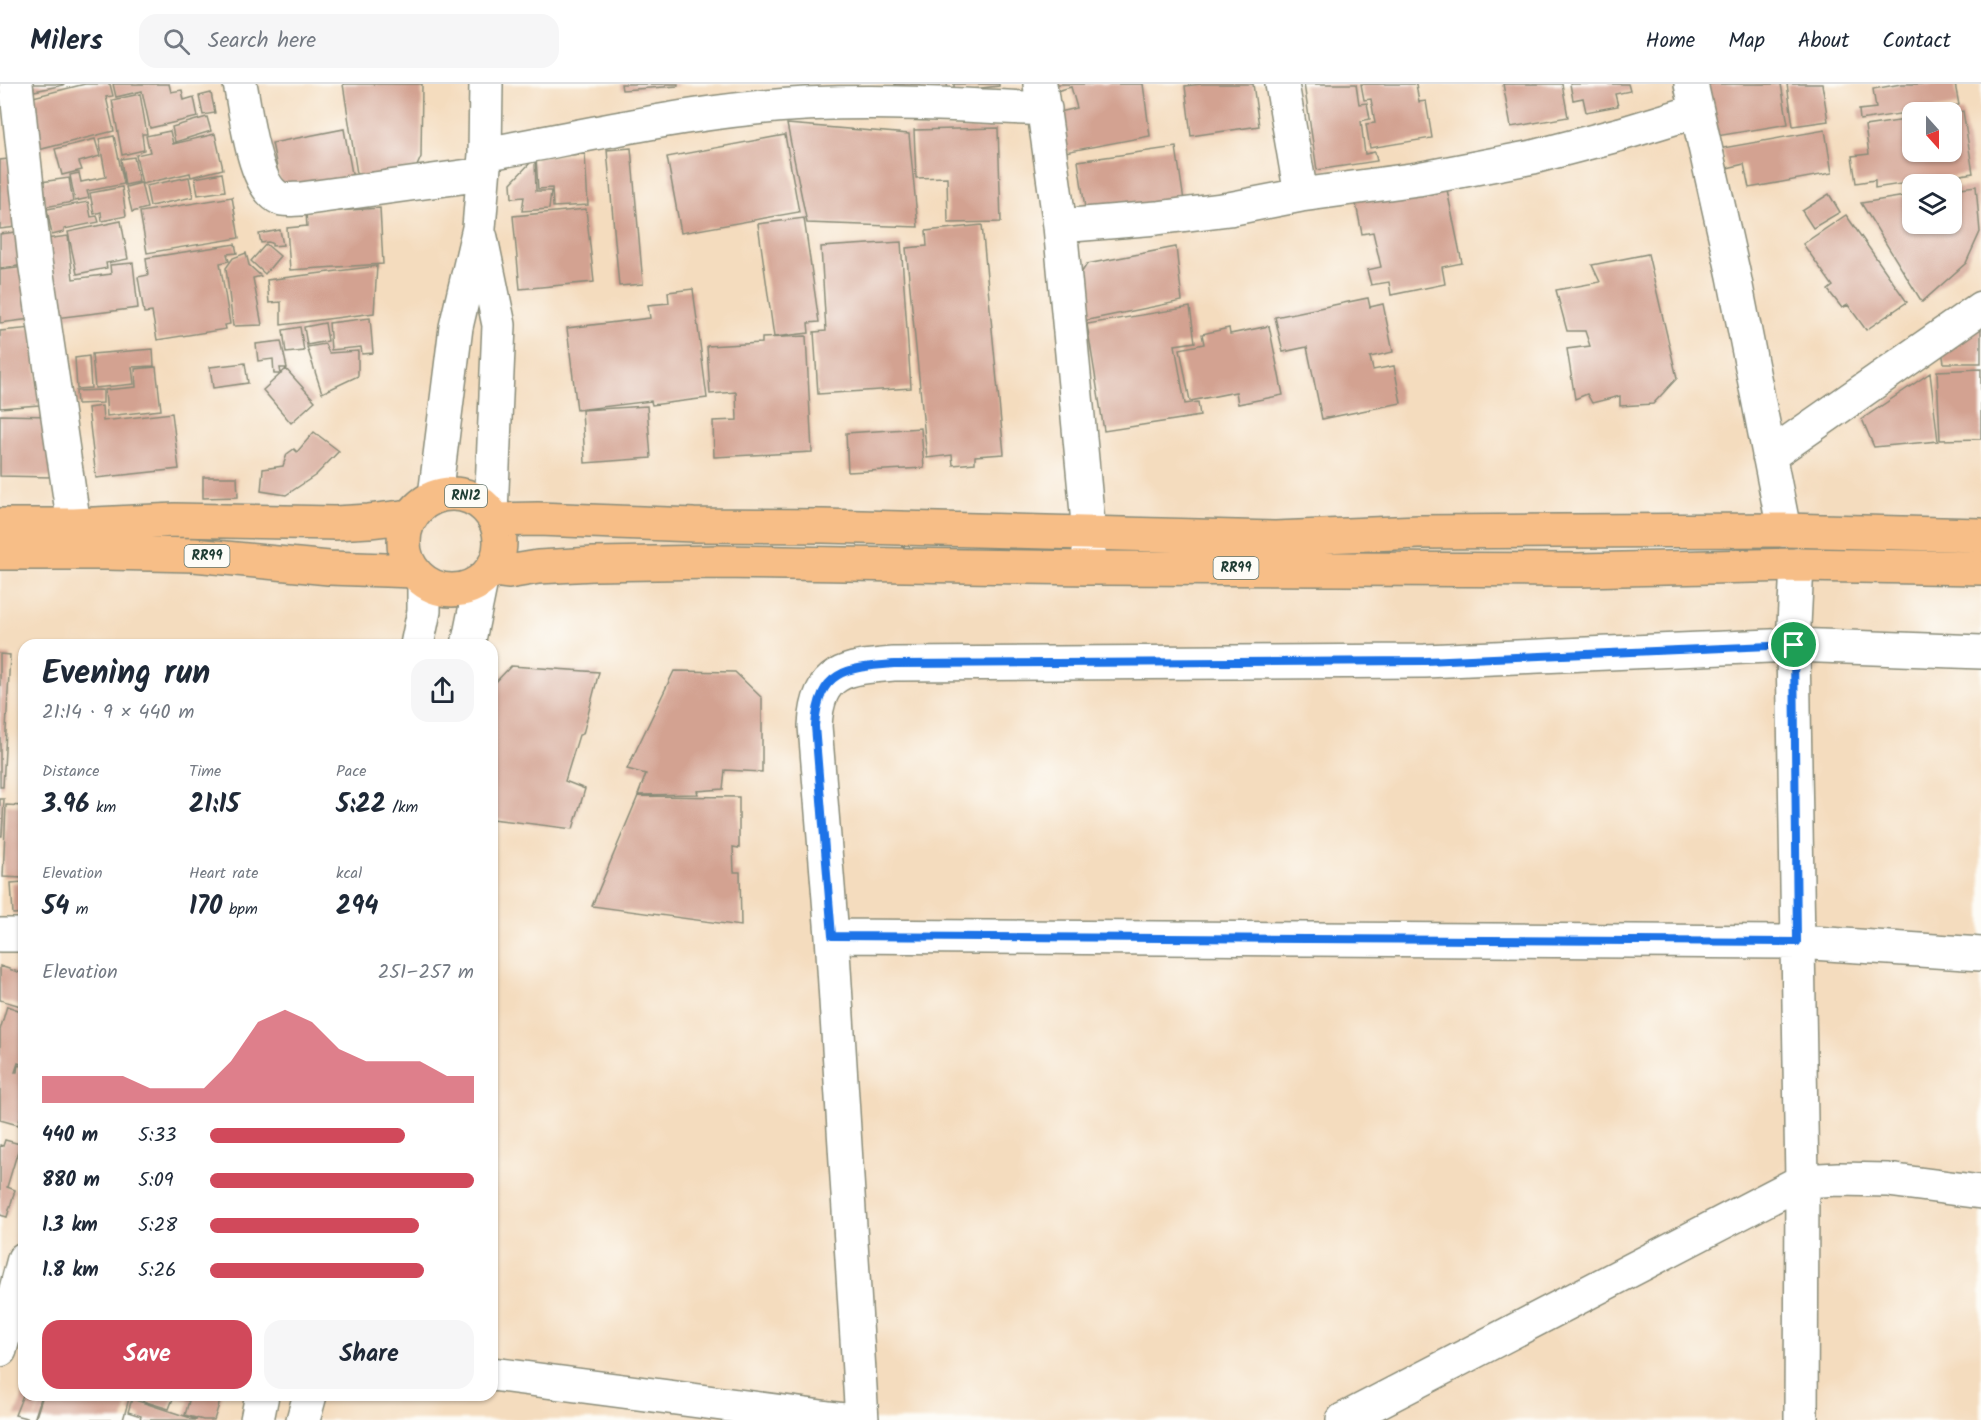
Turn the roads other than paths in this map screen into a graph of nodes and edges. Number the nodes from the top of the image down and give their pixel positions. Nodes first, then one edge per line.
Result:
1 (16, 84) edge
2 (240, 84) edge
3 (486, 84) edge
4 (1282, 84) edge
5 (1042, 96) edge
6 (1694, 98) edge
7 (484, 164) junction
8 (1301, 195) junction
9 (1060, 226) junction
10 (479, 228) junction
11 (1981, 308) edge
12 (1769, 456) junction
13 (423, 506) junction
14 (493, 517) junction
15 (0, 525) edge
16 (74, 525) junction
17 (1784, 530) junction
18 (1089, 534) junction
19 (1981, 535) edge
20 (0, 553) edge
21 (93, 553) junction
22 (1797, 565) junction
23 (1089, 568) junction
24 (1981, 568) edge
25 (487, 575) junction
26 (419, 576) junction
27 (418, 639) edge
28 (470, 639) edge
29 (1794, 645) junction
30 (1981, 652) edge
31 (0, 935) edge
32 (18, 935) edge
33 (832, 936) junction
34 (1797, 942) junction
35 (1981, 954) edge
36 (1802, 1181) junction
37 (1981, 1192) edge
38 (18, 1282) edge
39 (0, 1350) edge
40 (498, 1375) edge
41 (261, 1401) edge
42 (308, 1401) edge
43 (257, 1420) edge
44 (303, 1420) edge
45 (845, 1420) edge
46 (862, 1420) edge
47 (1343, 1420) edge
48 (1801, 1420) edge

1 - 16 street
2 - 7 street
3 - 7 street
4 - 8 street
5 - 7 street
5 - 9 street
6 - 8 street
6 - 12 street
7 - 10 street
8 - 9 street
9 - 18 street
10 - 13 street
10 - 14 street
11 - 12 street
12 - 17 street
13 - 14 main road, RN12
13 - 16 main road
13 - 26 main road
14 - 18 main road, RR99
14 - 25 main road, RN12
15 - 16 main road
16 - 21 street
17 - 18 main road, RR99
17 - 19 main road, RR99
18 - 23 street
20 - 21 main road, RR99
21 - 26 main road, RR99
22 - 23 main road, RR99
22 - 24 main road, RR99
22 - 29 street
23 - 25 main road, RR99
25 - 26 main road
25 - 28 street
26 - 27 street
29 - 30 street
29 - 33 street
29 - 34 street
31 - 32 street
33 - 34 street
33 - 46 street
34 - 35 street
34 - 36 street
36 - 37 street
36 - 47 street
36 - 48 street
38 - 39 street
40 - 45 street
41 - 43 street
42 - 44 street

